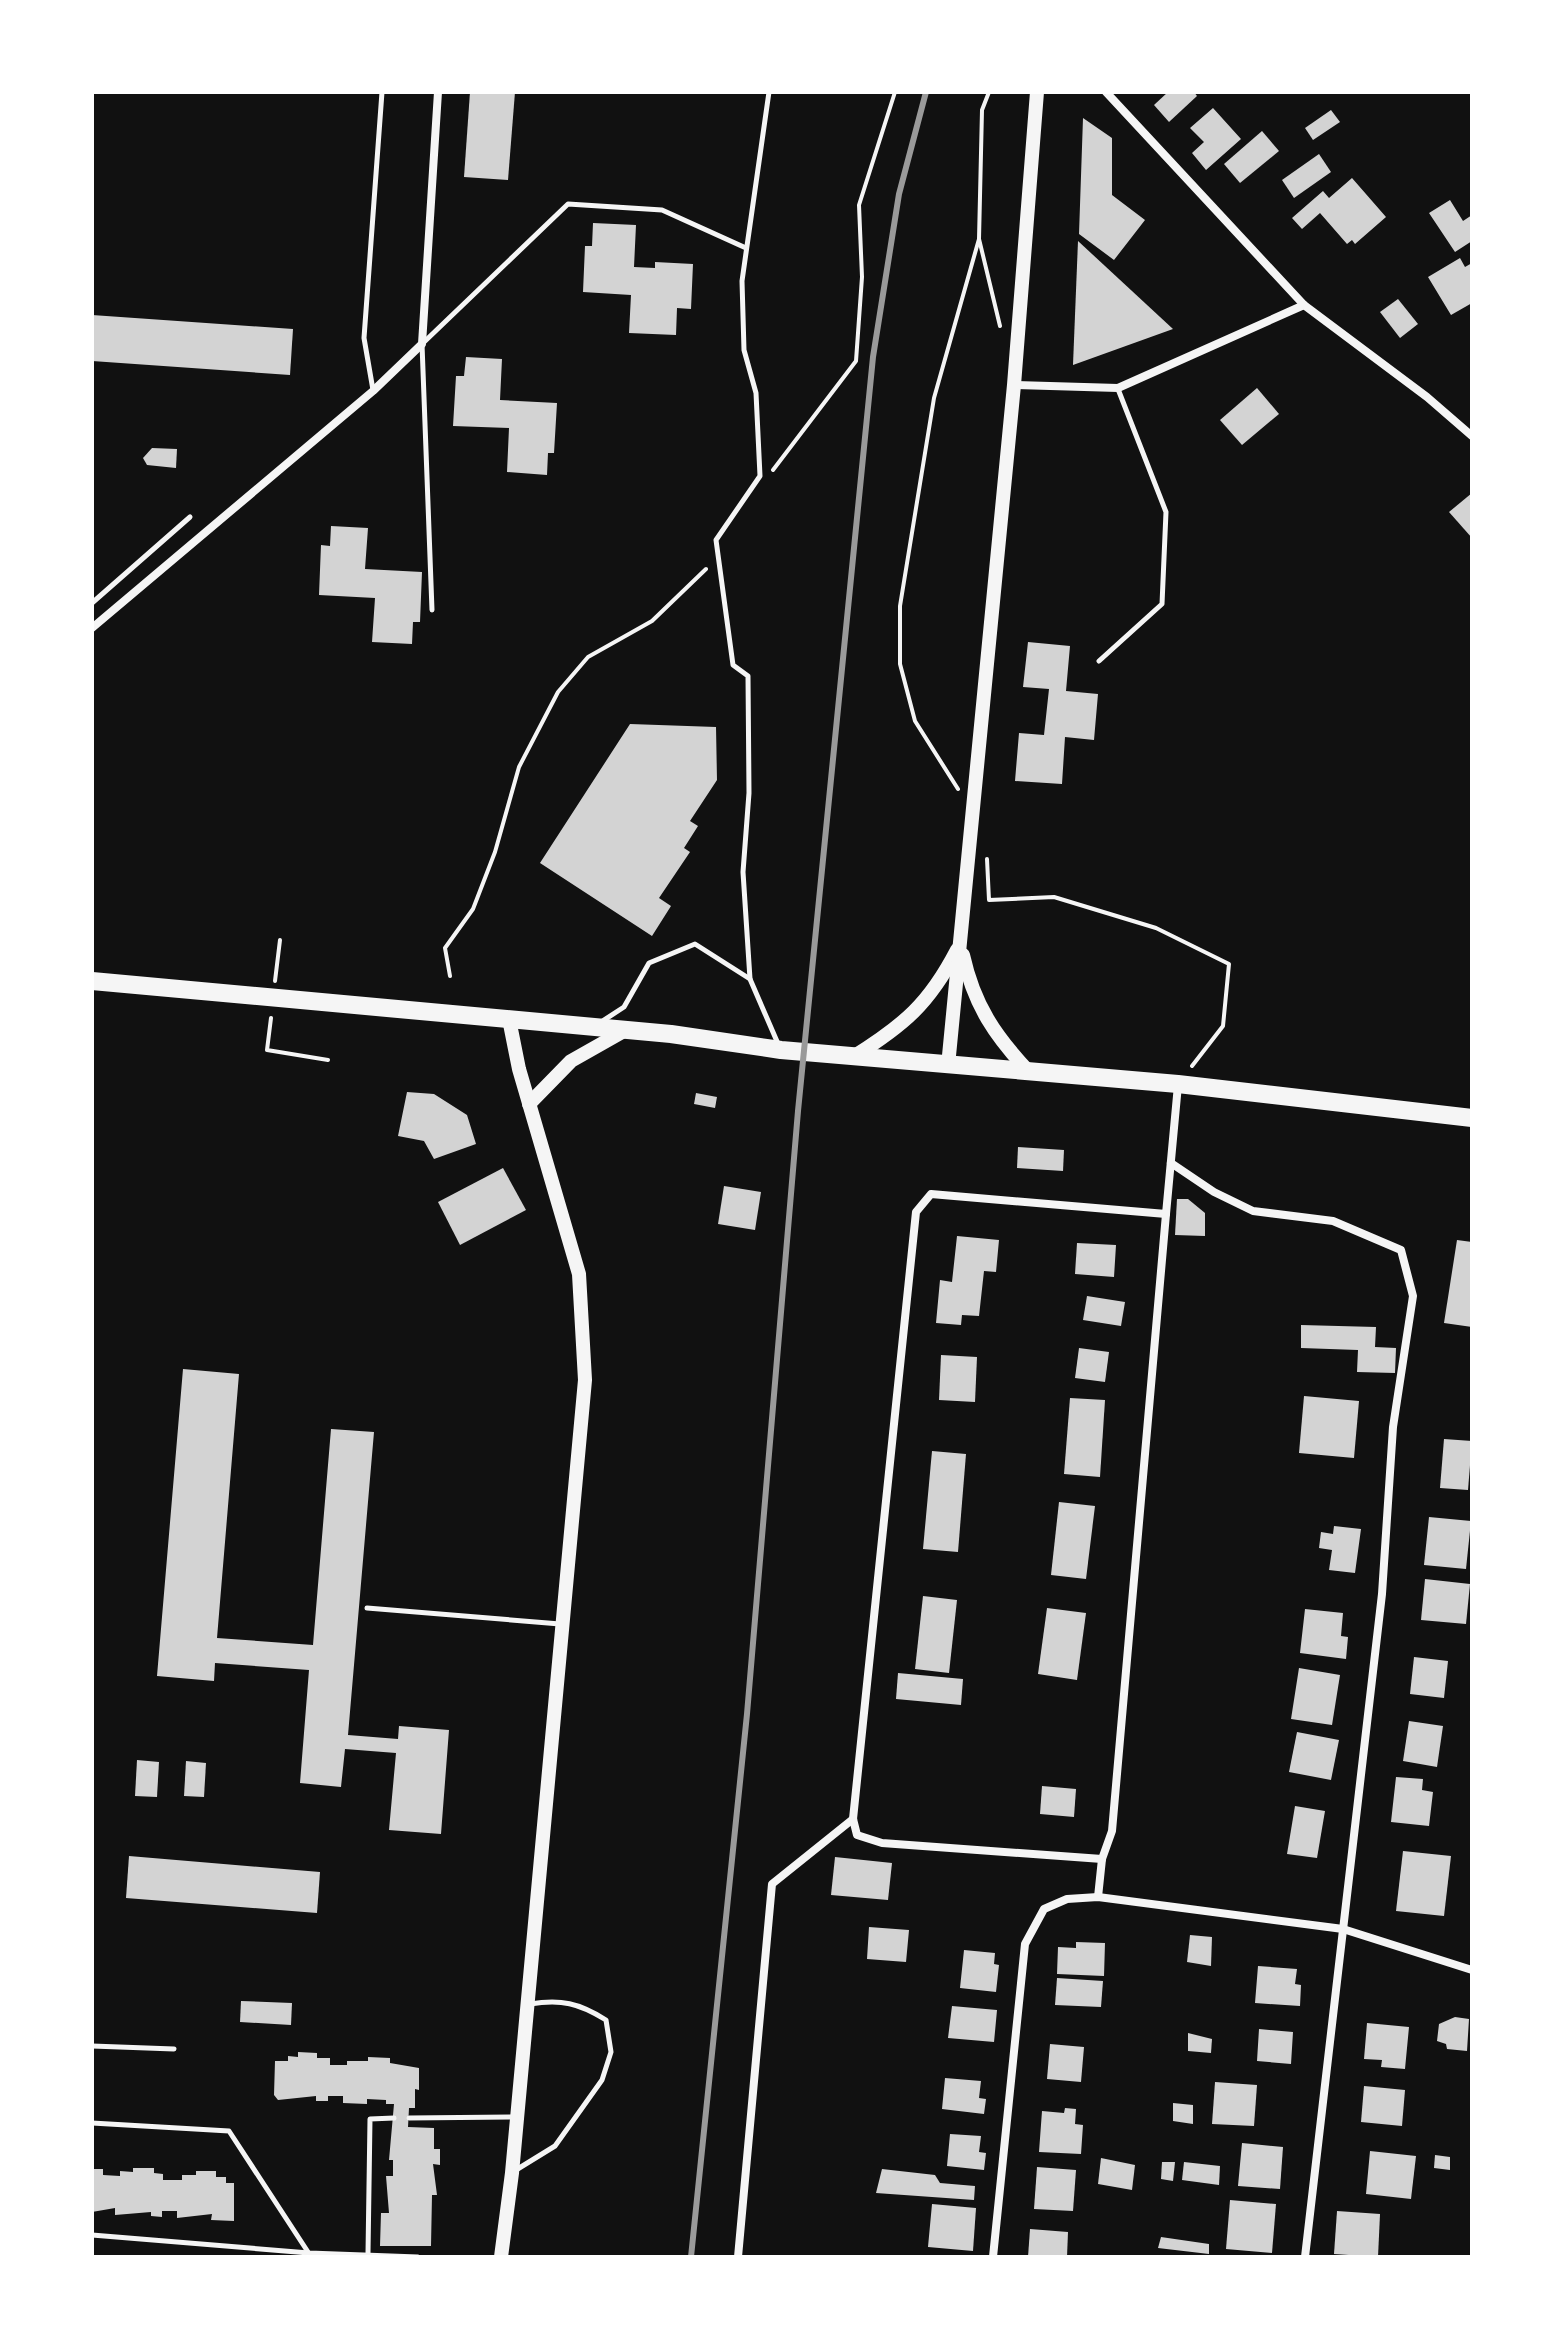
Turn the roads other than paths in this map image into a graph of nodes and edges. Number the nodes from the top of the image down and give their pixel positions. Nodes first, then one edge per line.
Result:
1 (382, 92) edge
2 (438, 92) edge
3 (769, 92) edge
4 (1037, 92) edge
5 (1106, 92) edge
6 (746, 248) junction
7 (1304, 305) junction
8 (422, 344) junction
9 (1014, 385) junction
10 (1118, 388) junction
11 (373, 391) junction
12 (1472, 436) edge
13 (190, 517) dead end
14 (92, 603) edge
15 (432, 610) dead end
16 (92, 628) edge
17 (1099, 661) dead end
18 (961, 942) junction
19 (750, 979) junction
20 (92, 981) edge
21 (509, 1019) junction
22 (592, 1027) junction
23 (624, 1031) junction
24 (781, 1050) junction
25 (853, 1057) junction
26 (948, 1066) junction
27 (1030, 1073) junction
28 (1178, 1084) junction
29 (529, 1104) junction
30 (1472, 1118) edge
31 (1171, 1163) junction
32 (1166, 1214) junction
33 (367, 1608) dead end
34 (561, 1624) junction
35 (853, 1819) junction
36 (1102, 1859) junction
37 (1098, 1897) junction
38 (1343, 1929) junction
39 (1472, 1970) edge
40 (526, 2005) junction
41 (92, 2046) edge
42 (174, 2049) dead end
43 (517, 2117) junction
44 (394, 2118) dead end
45 (409, 2118) dead end
46 (92, 2123) edge
47 (512, 2173) junction
48 (92, 2235) edge
49 (309, 2253) junction
50 (368, 2253) junction
51 (418, 2257) edge
52 (501, 2257) edge
53 (738, 2257) edge
54 (993, 2257) edge
55 (1305, 2257) edge

1 - 11 lane
2 - 8 street
3 - 6 lane
4 - 9 street
5 - 7 street
6 - 8 lane
6 - 19 lane
7 - 10 street
7 - 12 street
8 - 11 street
8 - 15 lane
9 - 10 street
9 - 18 street
10 - 17 lane
11 - 16 street
13 - 14 lane
18 - 25 street
18 - 26 street
18 - 27 street
19 - 22 lane
19 - 24 lane
20 - 21 highway
21 - 22 highway
21 - 29 street
22 - 23 highway
23 - 24 highway
23 - 29 street
24 - 25 highway
25 - 26 highway
26 - 27 highway
27 - 28 highway
28 - 30 highway
28 - 31 street
29 - 34 street
31 - 32 street
31 - 38 street
32 - 35 street
32 - 36 street
33 - 34 lane
34 - 40 street
35 - 36 street
35 - 53 street
36 - 37 street
37 - 38 street
37 - 54 street
38 - 39 street
38 - 55 street
40 - 43 street
40 - 47 lane
41 - 42 lane
43 - 45 lane
43 - 47 street
44 - 50 lane
46 - 49 lane
47 - 52 street
48 - 49 lane
49 - 50 lane
50 - 51 lane

